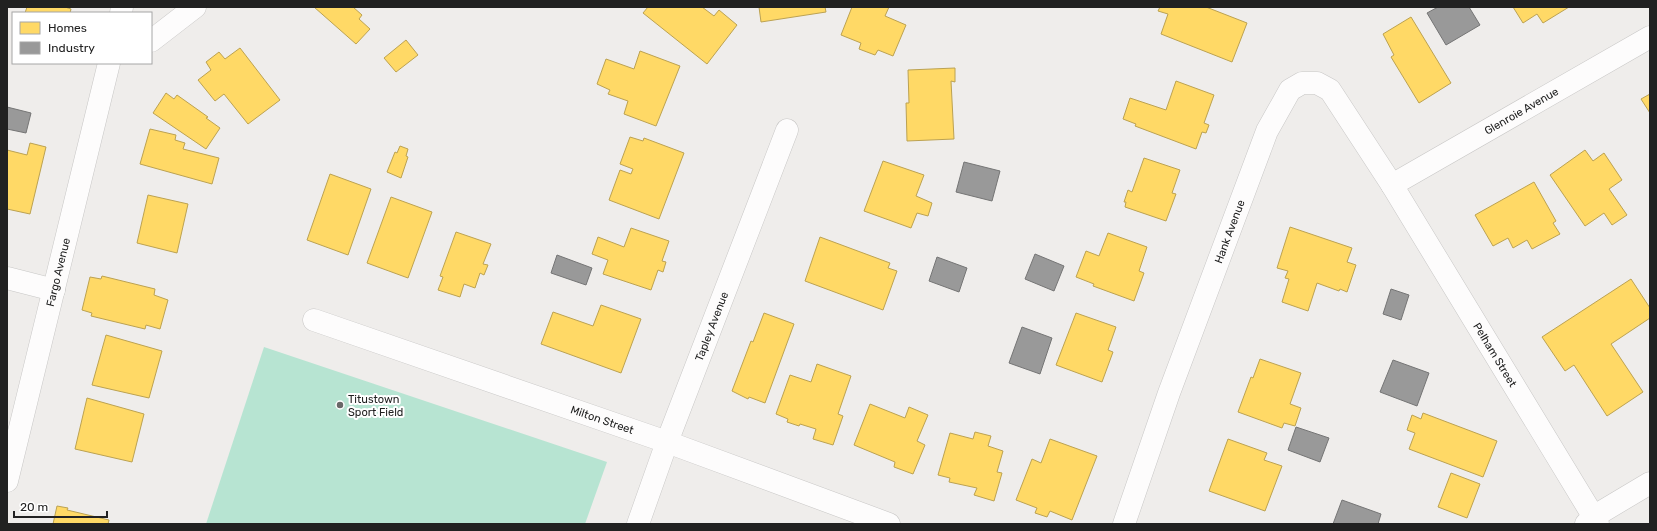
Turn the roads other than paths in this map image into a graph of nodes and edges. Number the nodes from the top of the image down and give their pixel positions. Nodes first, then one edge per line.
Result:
1 (195, 7) edge
2 (1650, 37) edge
3 (152, 40) edge
4 (121, 64) edge
5 (107, 70) edge
6 (787, 130) dead end
7 (1392, 186) junction
8 (7, 278) edge
9 (54, 290) junction
10 (314, 320) dead end
11 (667, 442) junction
12 (7, 481) edge
13 (1650, 483) edge
14 (1593, 522) edge
15 (638, 524) edge
16 (889, 524) edge
17 (1124, 524) edge

1 - 3 street
2 - 7 street, Glenroie Avenue
4 - 5 street
5 - 9 street, Fargo Avenue
6 - 11 street, Tapley Avenue
7 - 14 street, Pelham Street
7 - 17 street, Hank Avenue
8 - 9 street
9 - 12 street, Fargo Avenue
10 - 11 street, Milton Street
11 - 15 street, Tapley Avenue
11 - 16 street, Milton Street
13 - 14 street

